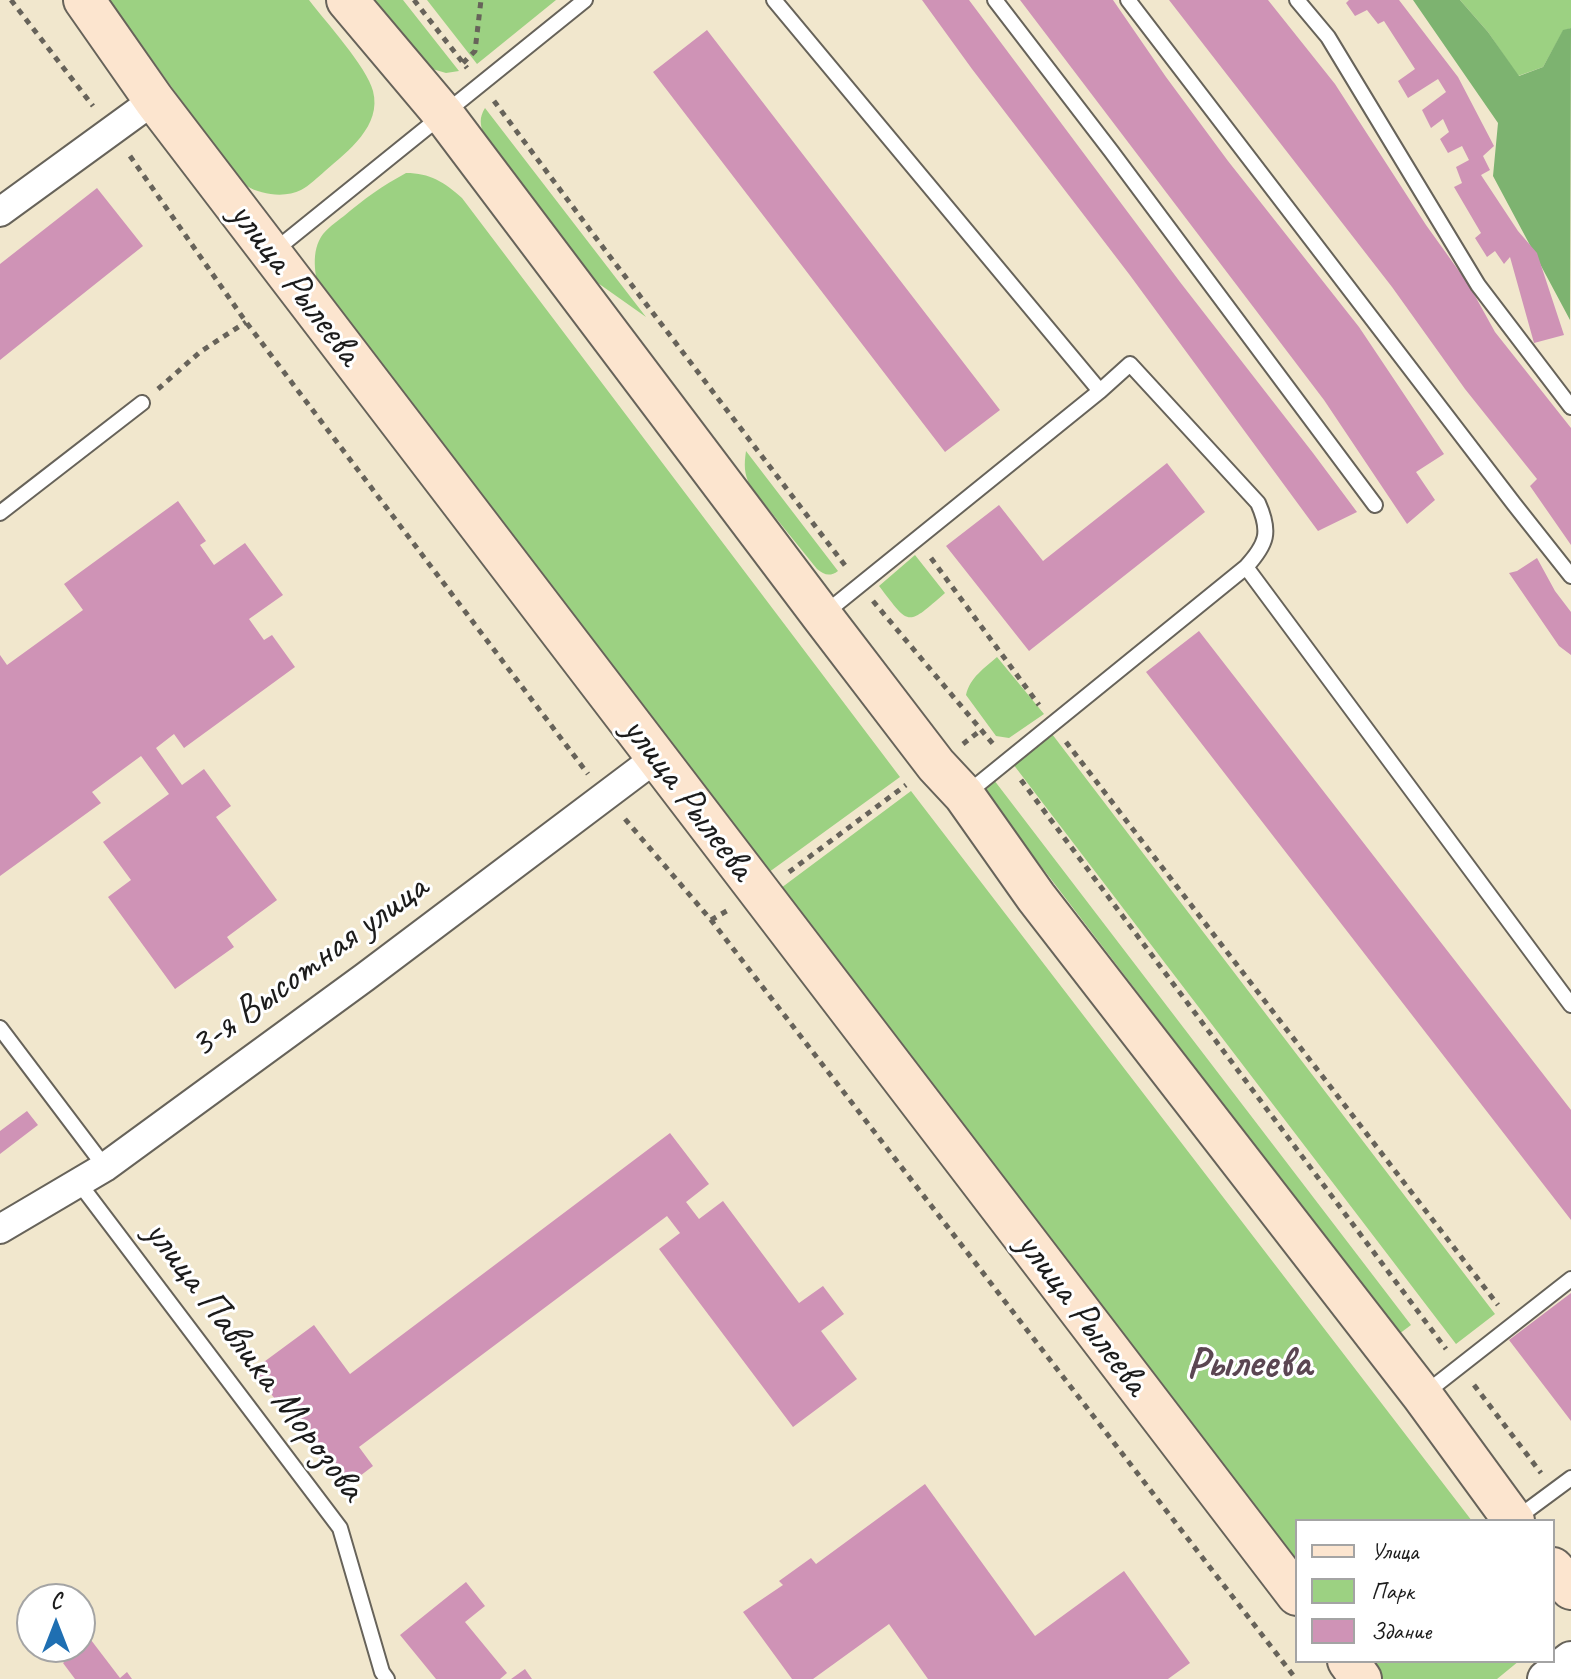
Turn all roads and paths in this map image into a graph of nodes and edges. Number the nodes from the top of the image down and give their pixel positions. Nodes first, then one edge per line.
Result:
1 (11, 0) edge
2 (84, 0) edge
3 (347, 0) edge
4 (414, 0) edge
5 (481, 0) edge
6 (585, 0) edge
7 (774, 0) edge
8 (995, 0) edge
9 (1128, 0) edge
10 (1297, 0) edge
11 (154, 100) junction
12 (444, 115) junction
13 (111, 130) junction
14 (0, 212) edge
15 (271, 254) junction
16 (246, 322) junction
17 (1100, 391) junction
18 (142, 403) joint
19 (1571, 407) edge
20 (1375, 505) dead end
21 (0, 513) edge
22 (917, 538) junction
23 (1246, 567) junction
24 (1571, 576) edge
25 (822, 616) junction
26 (1053, 724) junction
27 (981, 730) dead end
28 (657, 757) junction
29 (936, 765) junction
30 (964, 795) junction
31 (604, 796) junction
32 (760, 892) junction
33 (711, 920) junction
34 (1571, 1005) edge
35 (0, 1028) edge
36 (105, 1167) junction
37 (79, 1183) junction
38 (0, 1229) edge
39 (1571, 1279) edge
40 (1513, 1325) junction
41 (1422, 1395) junction
42 (1571, 1478) edge
43 (1512, 1519) edge
44 (1516, 1519) edge
45 (1555, 1570) edge
46 (1571, 1589) edge
47 (1295, 1592) edge
48 (1571, 1660) edge
49 (387, 1679) edge
50 (1296, 1679) edge
51 (1546, 1679) edge

1 - 13 path
2 - 11 main road, улица Рылеева
3 - 12 main road
4 - 5 path
6 - 12 lane
7 - 17 lane
8 - 20 lane
9 - 24 lane
10 - 19 lane
11 - 13 street
11 - 15 main road, улица Рылеева
12 - 15 lane
12 - 25 main road
13 - 14 street
13 - 16 path
15 - 28 main road, улица Рылеева
16 - 18 path
16 - 31 path
17 - 22 lane
17 - 23 lane
18 - 21 lane
22 - 25 lane
22 - 26 path
23 - 26 lane
23 - 34 lane
25 - 29 main road
26 - 30 lane
26 - 40 path
27 - 29 path
28 - 31 street, 3-я Высотная улица
28 - 32 main road, улица Рылеева
29 - 30 main road
29 - 32 path
30 - 41 main road
31 - 33 path
31 - 36 street, 3-я Высотная улица
32 - 33 path
32 - 47 main road, улица Рылеева
33 - 50 path
35 - 36 lane
36 - 37 street, 3-я Высотная улица
37 - 38 street, 3-я Высотная улица
37 - 49 lane, улица Павлика Морозова
39 - 40 lane
40 - 41 lane
41 - 43 main road
42 - 44 lane
45 - 46 main road
48 - 51 street

